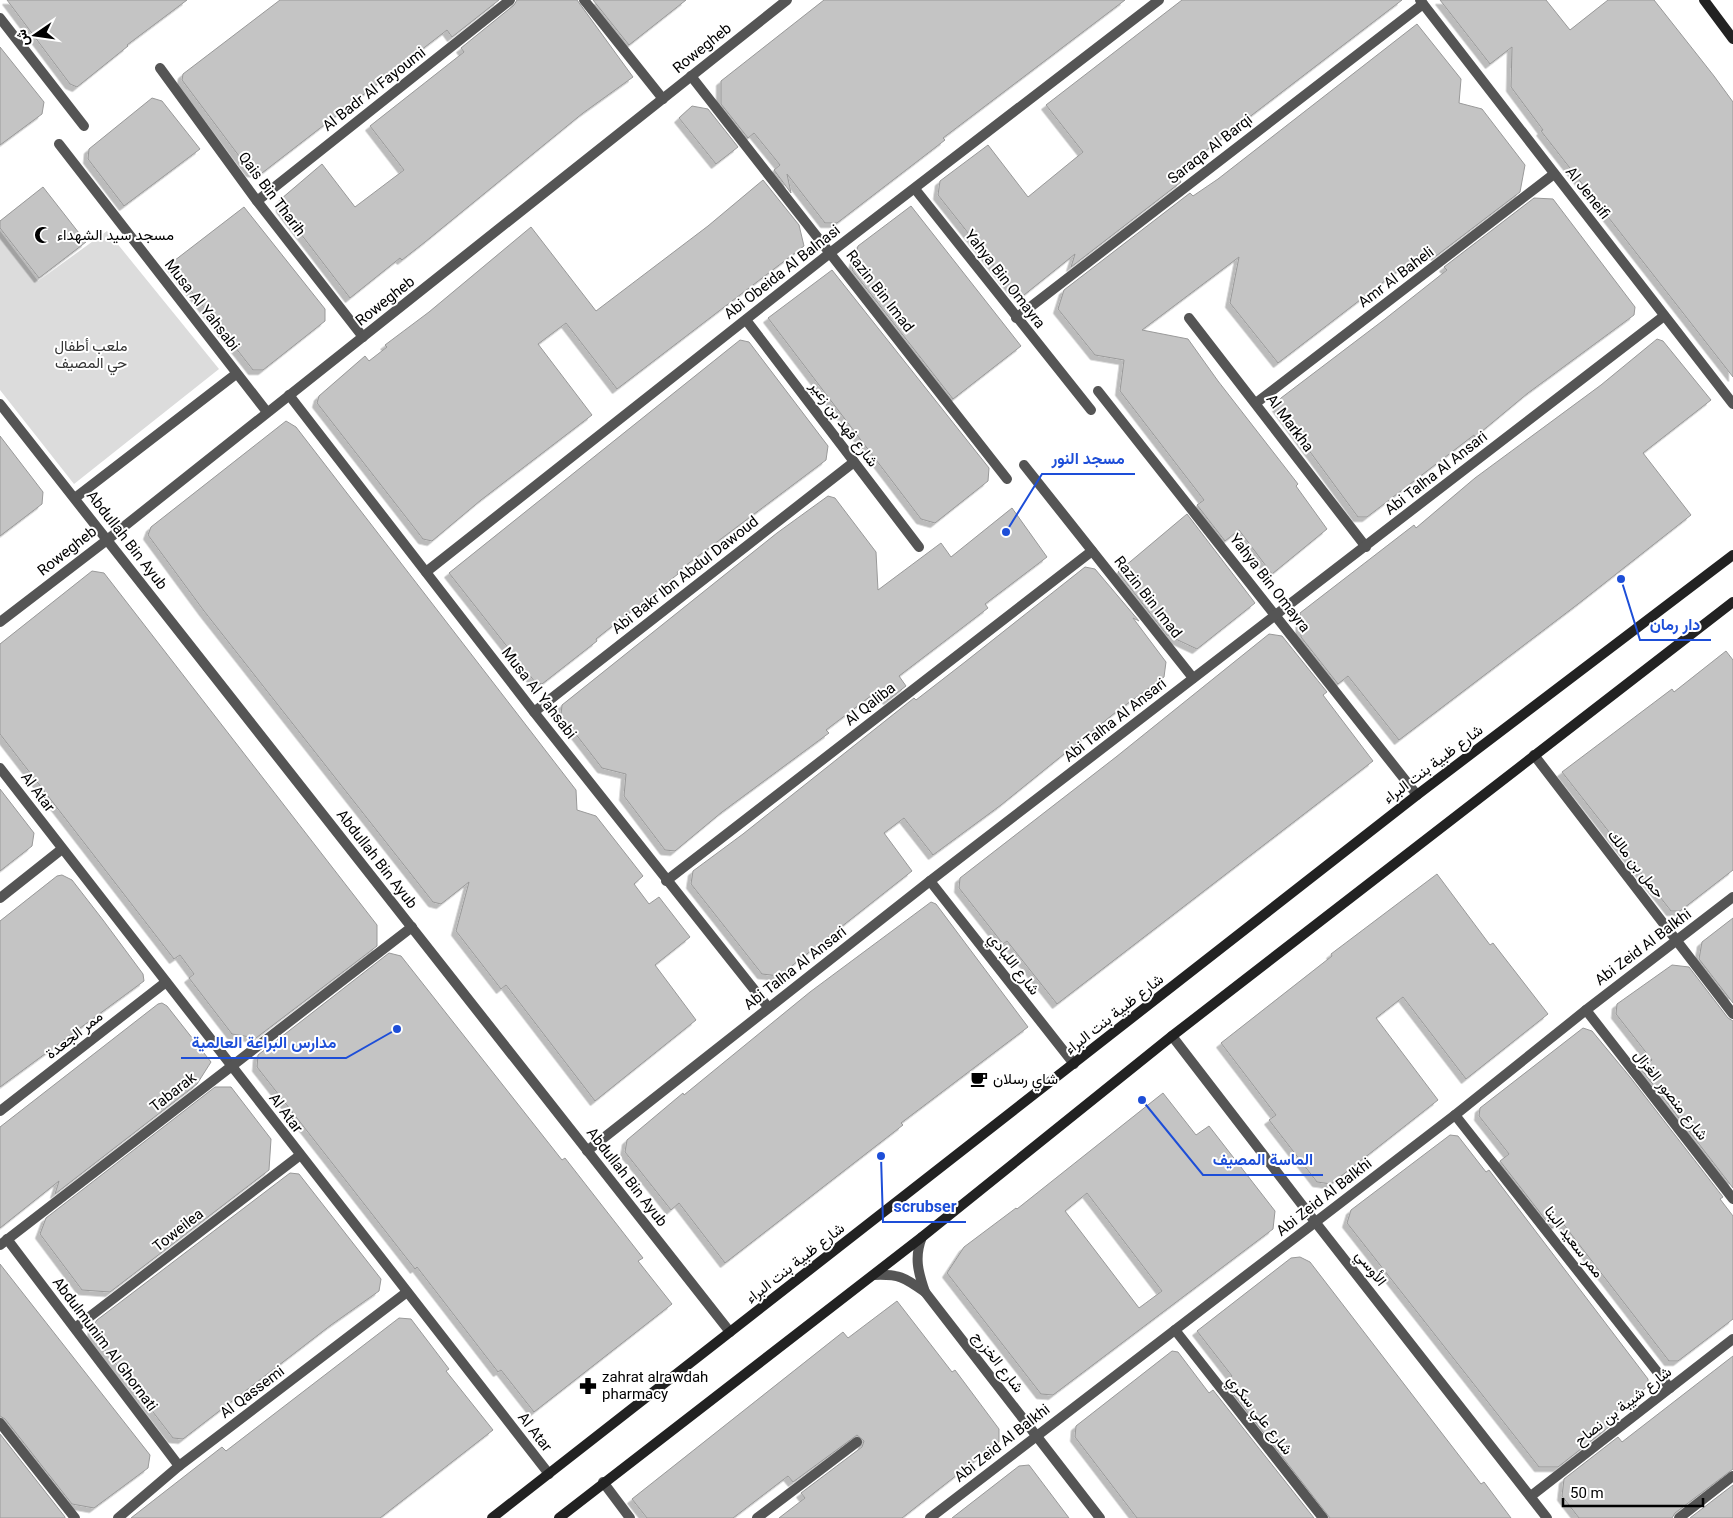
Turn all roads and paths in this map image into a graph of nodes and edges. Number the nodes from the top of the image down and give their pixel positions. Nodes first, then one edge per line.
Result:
1 (510, 0) edge
2 (584, 0) edge
3 (787, 0) edge
4 (1159, 0) edge
5 (1704, 0) edge
6 (1421, 2) edge
7 (0, 18) edge
8 (1733, 38) edge
9 (160, 68) dead end
10 (691, 76) junction
11 (663, 99) junction
12 (84, 126) dead end
13 (59, 144) dead end
14 (1554, 174) junction
15 (915, 189) junction
16 (257, 201) junction
17 (830, 252) junction
18 (1664, 316) junction
19 (1016, 318) junction
20 (1189, 318) dead end
21 (746, 320) junction
22 (363, 337) junction
23 (236, 374) junction
24 (1098, 391) dead end
25 (289, 395) junction
26 (1256, 403) junction
27 (0, 404) edge
28 (1733, 404) edge
29 (1091, 410) dead end
30 (267, 412) junction
31 (854, 462) junction
32 (1024, 465) dead end
33 (1007, 479) dead end
34 (76, 498) junction
35 (107, 540) junction
36 (919, 547) dead end
37 (1366, 547) junction
38 (1092, 550) junction
39 (1733, 555) edge
40 (426, 572) junction
41 (1733, 602) edge
42 (1277, 615) junction
43 (0, 622) edge
44 (1193, 678) junction
45 (534, 712) junction
46 (1534, 756) junction
47 (0, 768) edge
48 (1417, 795) junction
49 (62, 849) junction
50 (666, 881) junction
51 (930, 882) junction
52 (1733, 897) edge
53 (0, 898) edge
54 (412, 927) junction
55 (1677, 941) junction
56 (166, 982) junction
57 (768, 1007) junction
58 (1586, 1010) junction
59 (1733, 1014) edge
60 (1172, 1036) junction
61 (1074, 1064) junction
62 (232, 1066) junction
63 (0, 1111) edge
64 (1455, 1115) junction
65 (587, 1151) junction
66 (299, 1156) junction
67 (1733, 1199) edge
68 (1316, 1223) junction
69 (922, 1237) junction
70 (3, 1242) edge
71 (874, 1275) junction
72 (407, 1292) junction
73 (925, 1292) junction
74 (75, 1328) junction
75 (1175, 1330) junction
76 (730, 1332) junction
77 (1733, 1339) edge
78 (1670, 1388) junction
79 (0, 1423) edge
80 (1036, 1435) junction
81 (857, 1442) dead end
82 (179, 1466) junction
83 (549, 1474) junction
84 (1733, 1476) edge
85 (603, 1482) junction
86 (1531, 1496) junction
87 (75, 1518) edge
88 (118, 1518) edge
89 (492, 1518) edge
90 (559, 1518) edge
91 (630, 1518) edge
92 (758, 1518) edge
93 (930, 1518) edge
94 (1100, 1518) edge
95 (1323, 1518) edge
96 (1547, 1518) edge
97 (1679, 1518) edge

1 - 16 street, Al Badr Al Fayoumi
2 - 11 street
3 - 10 street, Rowegheb
4 - 15 street, Abi Obeida Al Balnasi
5 - 8 street
6 - 14 street, Al Jeneifi
6 - 19 street, Saraqa Al Barqi
7 - 12 street
9 - 16 street, Qais Bin Tharih
10 - 11 street, Rowegheb
10 - 17 street, Razin Bin Imad
11 - 22 street, Rowegheb
13 - 23 street, Musa Al Yahsabi
14 - 18 street, Al Jeneifi
14 - 26 street, Amr Al Baheli
15 - 17 street, Abi Obeida Al Balnasi
15 - 19 street, Yahya Bin Omayra
16 - 22 street, Qais Bin Tharih
17 - 21 street, Abi Obeida Al Balnasi
17 - 33 street, Razin Bin Imad
18 - 28 street, Al Jeneifi
18 - 37 street, Abi Talha Al Ansari
19 - 29 street, Yahya Bin Omayra
20 - 26 street, Al Markha
21 - 31 street, شارع فهد بن زعير
21 - 40 street, Abi Obeida Al Balnasi
22 - 25 street, Rowegheb
23 - 30 street, Musa Al Yahsabi
23 - 34 street
24 - 42 street, Yahya Bin Omayra
25 - 30 street, Rowegheb
25 - 40 street, Musa Al Yahsabi
26 - 37 street, Al Markha
27 - 34 street, Abdullah Bin Ayub
30 - 35 street, Rowegheb
31 - 36 street, شارع فهد بن زعير
31 - 45 street, Abi Bakr Ibn Abdul Dawoud
32 - 38 street, Razin Bin Imad
34 - 35 street, Abdullah Bin Ayub
35 - 43 street, Rowegheb
35 - 54 street, Abdullah Bin Ayub
37 - 42 street, Abi Talha Al Ansari
38 - 44 street, Razin Bin Imad
38 - 50 street, Al Qaliba
39 - 48 street, شارع ظبية بنت البراء
40 - 45 street, Musa Al Yahsabi
41 - 46 street
42 - 44 street, Abi Talha Al Ansari
42 - 48 street, Yahya Bin Omayra
44 - 51 street, Abi Talha Al Ansari
45 - 50 street, Musa Al Yahsabi
46 - 55 street, حمل بن مالك
46 - 60 street
47 - 49 street, Al Atar
48 - 61 street, شارع ظبية بنت البراء
49 - 53 street
49 - 56 street, Al Atar
50 - 57 street, Musa Al Yahsabi
51 - 57 street, Abi Talha Al Ansari
51 - 61 street, شارع اللبادي
52 - 55 street, Abi Zeid Al Balkhi
54 - 62 street, Tabarak
54 - 65 street, Abdullah Bin Ayub
55 - 58 street, Abi Zeid Al Balkhi
55 - 59 street, حمل بن مالك
56 - 62 street, Al Atar
56 - 63 street, ممر الجعدة
57 - 65 street, Abi Talha Al Ansari
58 - 64 street, Abi Zeid Al Balkhi
58 - 67 street, شارع منصور الغزال
60 - 68 street, الأوسي
60 - 69 street
61 - 76 street, شارع ظبية بنت البراء
62 - 66 street, Al Atar
62 - 70 street, Tabarak
64 - 68 street, Abi Zeid Al Balkhi
64 - 78 street, ممر سعيد البنا
65 - 76 street, Abdullah Bin Ayub
66 - 72 street, Al Atar
66 - 74 street, Toweilea
68 - 75 street, Abi Zeid Al Balkhi
68 - 86 street, الأوسي
69 - 71 street
69 - 73 street
70 - 74 street, Abdulmunim Al Ghornati
71 - 73 street, شارع الخزرج
71 - 85 street
72 - 82 street, Al Qassemi
72 - 83 street, Al Atar
73 - 80 street, شارع الخزرج
74 - 82 street, Abdulmunim Al Ghornati
75 - 80 street, Abi Zeid Al Balkhi
75 - 95 street, شارع علي سكري
76 - 83 street, شارع ظبية بنت البراء
77 - 78 street, شارع شيبة بن نصاح
78 - 86 street, شارع شيبة بن نصاح
79 - 87 street
80 - 93 street, Abi Zeid Al Balkhi
80 - 94 street, شارع الخزرج
81 - 92 street
82 - 88 street, Al Qassemi
83 - 89 street, شارع ظبية بنت البراء
84 - 97 street
85 - 90 street
85 - 91 street
86 - 96 street, الأوسي

